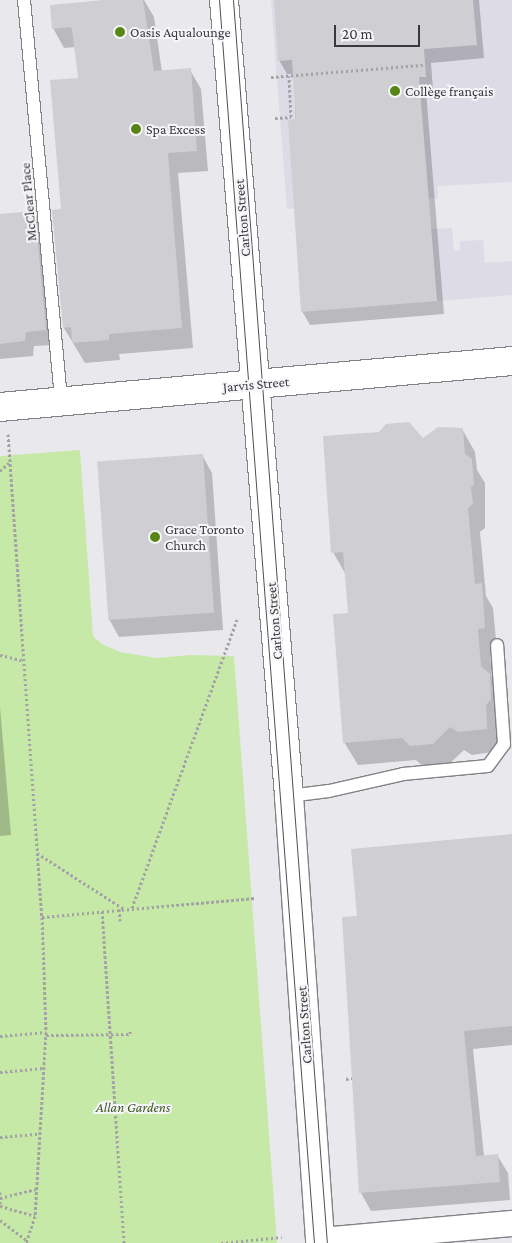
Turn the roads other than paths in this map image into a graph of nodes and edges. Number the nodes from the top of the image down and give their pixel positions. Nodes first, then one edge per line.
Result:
1 (24, 0) edge
2 (224, 0) edge
3 (512, 361) edge
4 (255, 384) junction
5 (61, 400) junction
6 (3, 406) edge
7 (497, 645) dead end
8 (289, 796) junction
9 (512, 1224) edge
10 (320, 1242) edge

1 - 5 lane, McClear Place
2 - 4 main road, Carlton Street
3 - 4 main road, Jarvis Street
4 - 5 main road, Jarvis Street
4 - 8 main road, Carlton Street
5 - 6 main road, Jarvis Street
7 - 8 lane
8 - 10 main road, Carlton Street
9 - 10 street

